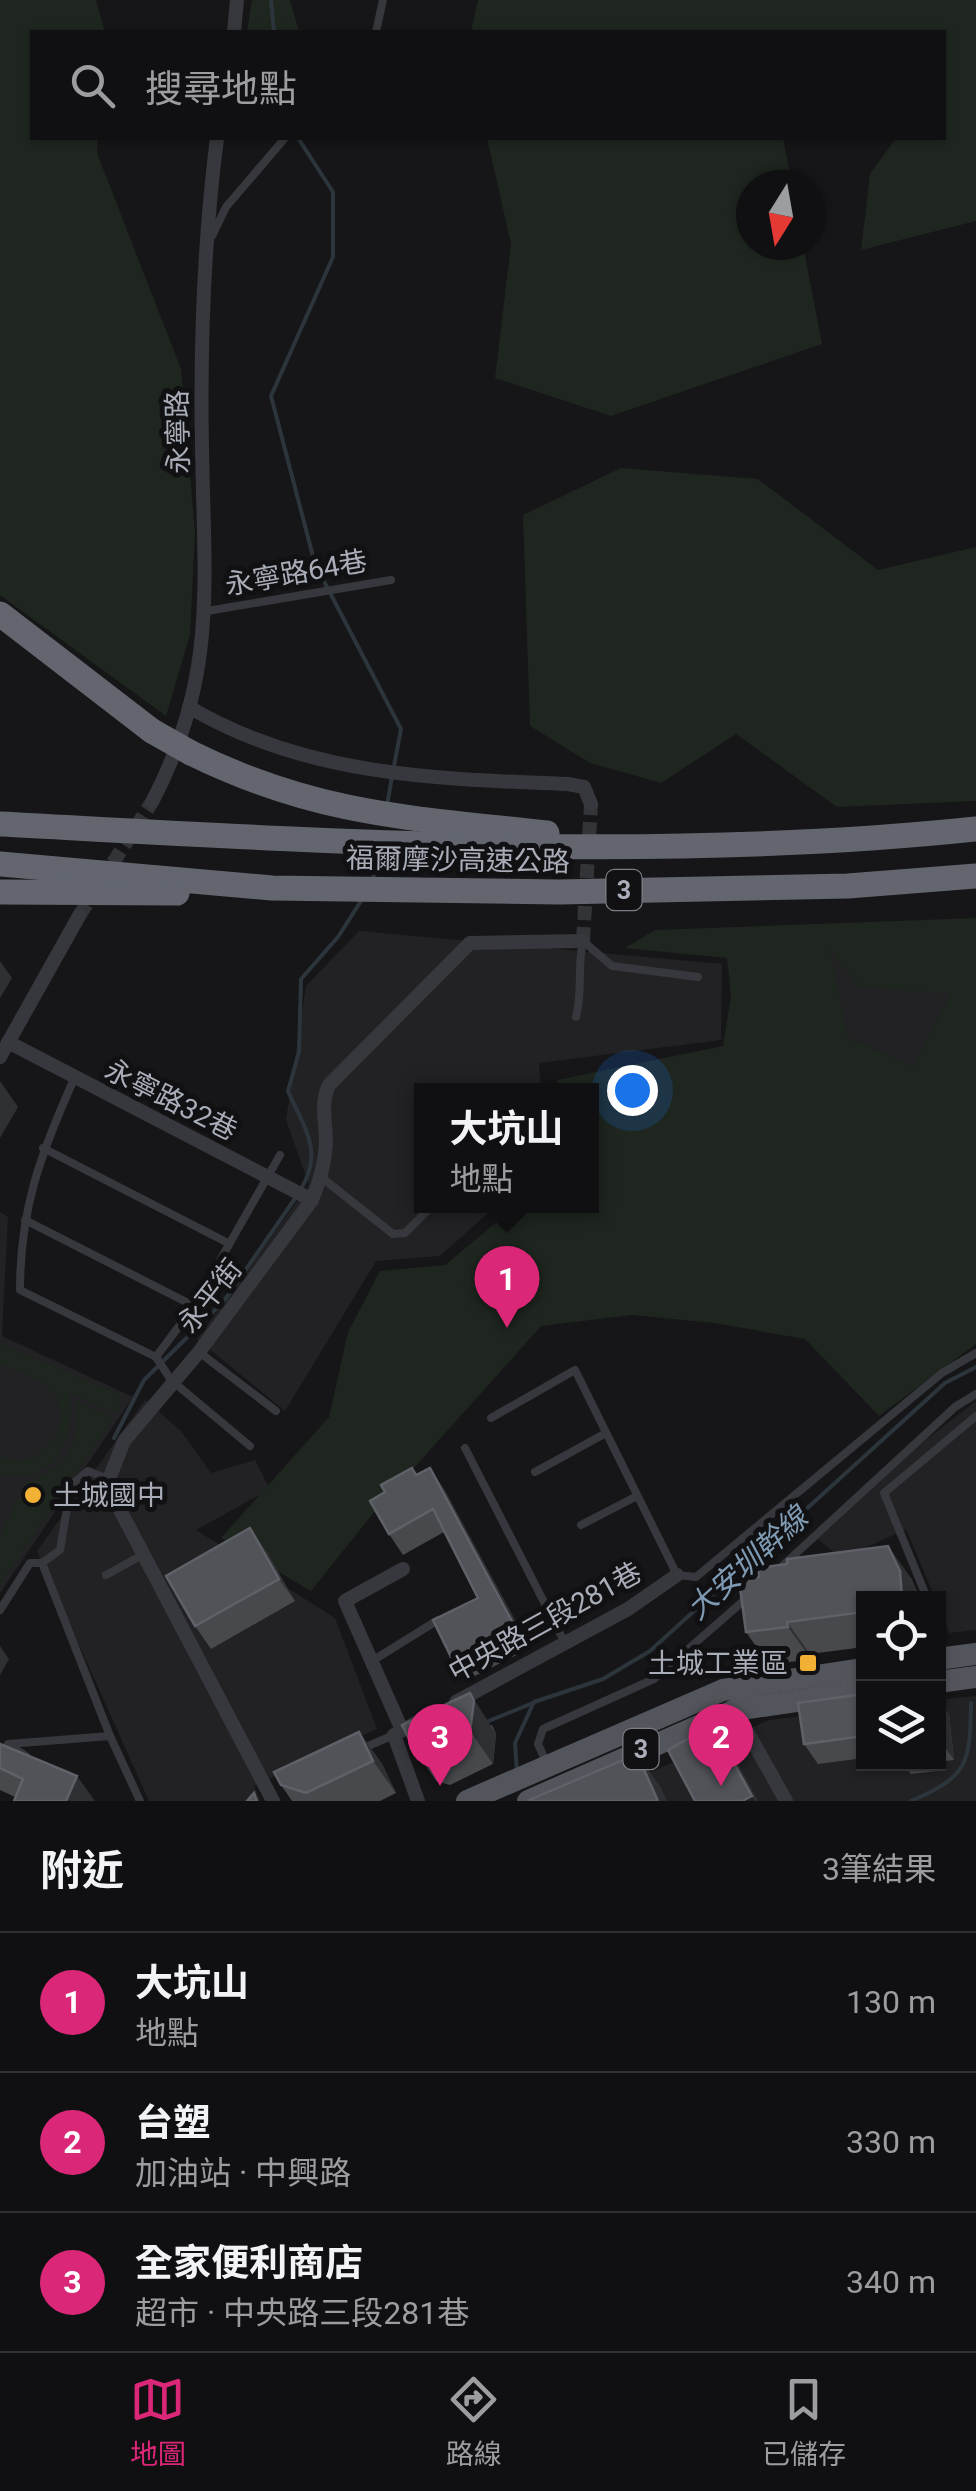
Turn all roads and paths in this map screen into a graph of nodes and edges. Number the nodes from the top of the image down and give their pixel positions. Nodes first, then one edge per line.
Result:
1 (236, 0) edge
2 (383, 0) edge
3 (234, 30) edge
4 (376, 30) edge
5 (218, 140) edge
6 (283, 140) edge
7 (205, 249) junction
8 (391, 580) dead end
9 (207, 611) junction
10 (0, 614) edge
11 (189, 707) junction
12 (152, 802) tunnel mouth
13 (592, 804) dead end
14 (0, 824) edge
15 (976, 829) edge
16 (842, 843) junction
17 (0, 864) edge
18 (976, 876) edge
19 (272, 888) junction
20 (0, 892) edge
21 (79, 916) tunnel mouth
22 (583, 942) junction
23 (698, 977) dead end
24 (576, 1017) dead end
25 (8, 1042) junction
26 (0, 1056) edge
27 (74, 1078) junction
28 (43, 1148) junction
29 (280, 1156) dead end
30 (268, 1177) junction
31 (322, 1177) junction
32 (312, 1200) junction
33 (425, 1213) edge
34 (25, 1220) junction
35 (228, 1243) junction
36 (194, 1306) junction
37 (199, 1352) junction
38 (976, 1353) edge
39 (156, 1357) junction
40 (172, 1380) junction
41 (976, 1394) edge
42 (276, 1412) dead end
43 (976, 1416) edge
44 (491, 1418) dead end
45 (606, 1433) junction
46 (250, 1446) dead end
47 (465, 1448) dead end
48 (535, 1472) dead end
49 (109, 1479) junction
50 (638, 1496) junction
51 (581, 1525) dead end
52 (144, 1554) junction
53 (42, 1563) junction
54 (917, 1564) junction
55 (897, 1568) edge
56 (403, 1569) dead end
57 (773, 1574) edge
58 (106, 1575) dead end
59 (677, 1575) junction
60 (759, 1586) edge
61 (925, 1591) edge
62 (0, 1610) edge
63 (438, 1620) edge
64 (566, 1643) junction
65 (976, 1654) edge
66 (372, 1661) junction
67 (946, 1662) edge
68 (946, 1665) edge
69 (856, 1671) edge
70 (976, 1678) edge
71 (856, 1692) edge
72 (729, 1700) junction
73 (398, 1732) junction
74 (110, 1736) junction
75 (358, 1750) edge
76 (36, 1762) edge
77 (286, 1781) edge
78 (536, 1786) edge
79 (270, 1795) edge
80 (140, 1801) edge
81 (418, 1801) edge
82 (467, 1801) edge
83 (786, 1801) edge

1 - 3 street
2 - 4 lane
5 - 7 street, 永寧路
6 - 7 lane
7 - 9 street, 永寧路
8 - 9 lane, 永寧路64巷
9 - 11 street, 永寧路
10 - 16 highway, bridge
11 - 12 street, 永寧路
11 - 13 street
14 - 16 highway, 福爾摩沙高速公路 / 3
15 - 16 highway, 福爾摩沙高速公路 / 3
17 - 19 highway, 福爾摩沙高速公路 / 3
18 - 19 highway, 福爾摩沙高速公路 / 3
19 - 20 highway
21 - 25 street
22 - 23 lane
22 - 24 lane
22 - 31 street, 永平街
25 - 26 street
25 - 27 street, 永寧路32巷
27 - 28 lane
27 - 30 street, 永寧路32巷
28 - 34 lane
28 - 35 lane
29 - 30 lane
30 - 32 street, 永寧路32巷
30 - 35 lane
31 - 32 street, 永平街
31 - 33 lane
32 - 37 street, 永平街
34 - 36 lane
34 - 39 lane
35 - 36 lane
36 - 39 lane
37 - 40 street, 永平街
37 - 42 lane
38 - 59 lane
39 - 40 lane
40 - 46 lane
40 - 49 street, 永平街
41 - 57 lane
43 - 54 lane
44 - 45 lane
45 - 48 lane
45 - 50 lane
47 - 64 lane
49 - 52 street
49 - 53 lane
50 - 51 lane
50 - 59 lane
52 - 58 lane
52 - 79 street
53 - 62 lane
53 - 74 lane
54 - 55 lane
54 - 61 lane
56 - 66 street
59 - 64 street, 中央路三段281巷
60 - 78 lane
63 - 66 lane
64 - 73 street, 中央路三段281巷
65 - 67 main road
66 - 73 street
68 - 70 main road
69 - 72 main road, 3
71 - 72 main road, 3
72 - 78 main road, 3
72 - 83 street
73 - 75 lane
73 - 81 street
74 - 76 lane
74 - 80 lane
77 - 79 lane
78 - 82 main road, 3

